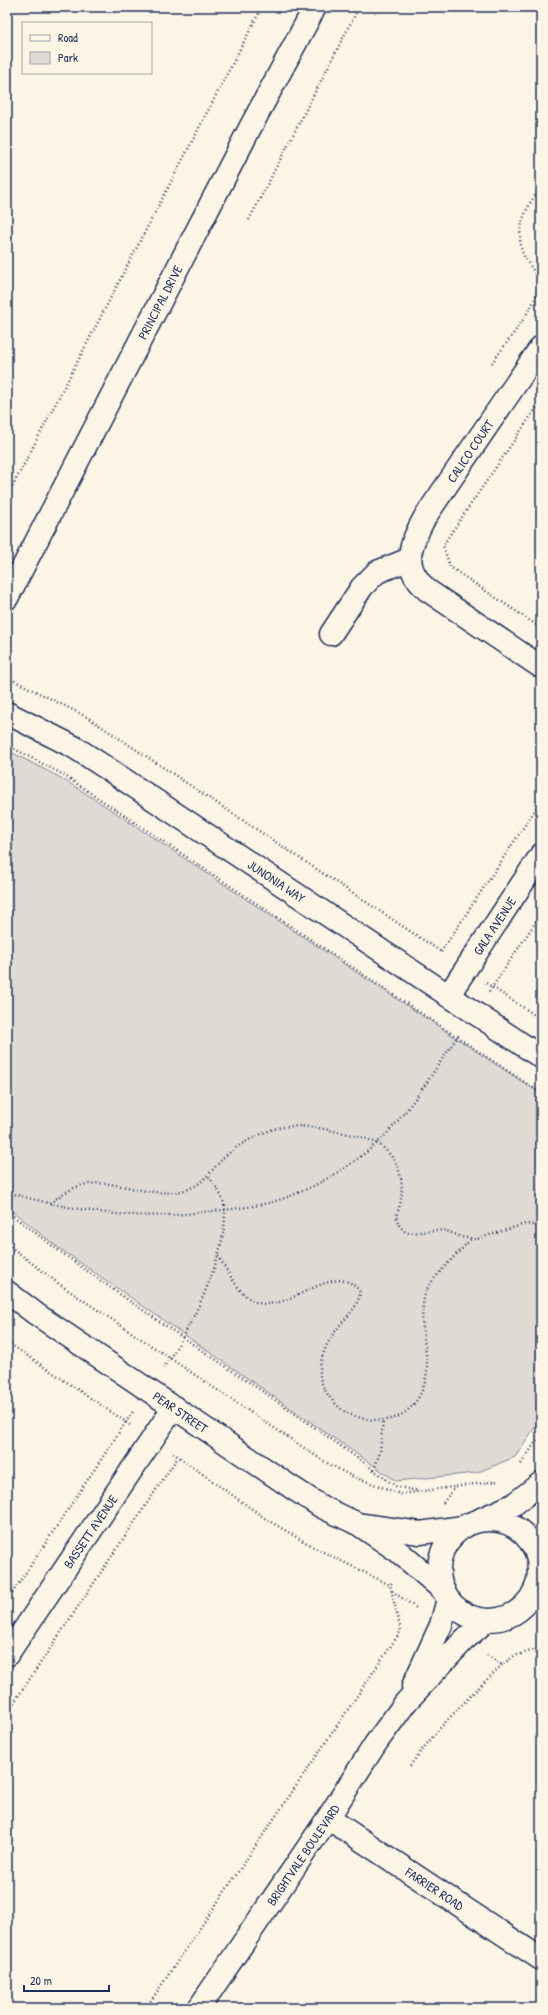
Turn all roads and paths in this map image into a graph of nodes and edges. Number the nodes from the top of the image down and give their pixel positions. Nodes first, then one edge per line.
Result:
1 (262, 7) edge
2 (315, 7) edge
3 (359, 7) edge
4 (541, 188) edge
5 (249, 220) dead end
6 (541, 347) edge
7 (492, 363) dead end
8 (541, 401) edge
9 (7, 497) edge
10 (410, 559) junction
11 (7, 598) edge
12 (541, 628) edge
13 (331, 634) dead end
14 (541, 667) edge
15 (7, 677) edge
16 (7, 713) edge
17 (7, 745) edge
18 (541, 855) edge
19 (541, 914) edge
20 (440, 951) dead end
21 (448, 996) junction
22 (474, 1013) junction
23 (457, 1037) junction
24 (541, 1057) edge
25 (541, 1093) edge
26 (377, 1143) junction
27 (7, 1192) edge
28 (50, 1204) junction
29 (7, 1211) edge
30 (541, 1226) edge
31 (472, 1238) junction
32 (7, 1244) edge
33 (217, 1256) dead end
34 (7, 1292) edge
35 (7, 1342) edge
36 (174, 1407) junction
37 (383, 1420) junction
38 (541, 1434) edge
39 (178, 1457) dead end
40 (519, 1468) dead end
41 (374, 1470) junction
42 (503, 1478) dead end
43 (541, 1483) edge
44 (454, 1487) junction
45 (422, 1492) junction
46 (358, 1524) junction
47 (469, 1525) junction
48 (420, 1533) junction
49 (538, 1545) edge
50 (407, 1558) junction
51 (446, 1595) junction
52 (7, 1601) edge
53 (541, 1613) edge
54 (511, 1616) junction
55 (486, 1621) junction
56 (7, 1656) edge
57 (502, 1665) dead end
58 (406, 1702) junction
59 (7, 1713) edge
60 (410, 1766) dead end
61 (328, 1818) junction
62 (541, 1959) edge
63 (146, 2008) edge
64 (199, 2008) edge

1 - 9 path
2 - 11 street, PRINCIPAL DRIVE
3 - 5 path
4 - 7 path
6 - 10 street, CALICO COURT
8 - 12 path
10 - 13 street
10 - 14 street, CALICO COURT
15 - 20 path
16 - 21 street, JUNONIA WAY
17 - 23 path
18 - 21 street, GALA AVENUE
19 - 22 path
21 - 22 street, JUNONIA WAY
22 - 23 path
22 - 24 street, JUNONIA WAY
23 - 25 path
23 - 26 path
26 - 28 path
26 - 28 path
26 - 31 path
27 - 28 path
29 - 41 path
30 - 31 path
31 - 37 path
32 - 45 path
33 - 37 path
34 - 36 street, PEAR STREET
35 - 52 path
36 - 46 street, PEAR STREET
36 - 56 street, BASSETT AVENUE
37 - 41 path
38 - 40 path
39 - 59 path
41 - 45 path
42 - 44 path
43 - 47 street
44 - 45 path
44 - 48 path
46 - 48 street, PEAR STREET
46 - 50 street, PEAR STREET
47 - 48 street, PEAR STREET
47 - 49 street
47 - 51 street
49 - 54 street
50 - 51 street, PEAR STREET
50 - 63 path
51 - 55 street
51 - 58 street, BRIGHTVALE BOULEVARD
53 - 54 street
54 - 55 street
55 - 58 street, BRIGHTVALE BOULEVARD
57 - 60 path
58 - 61 street, BRIGHTVALE BOULEVARD
61 - 62 street, FARRIER ROAD
61 - 64 street, BRIGHTVALE BOULEVARD

